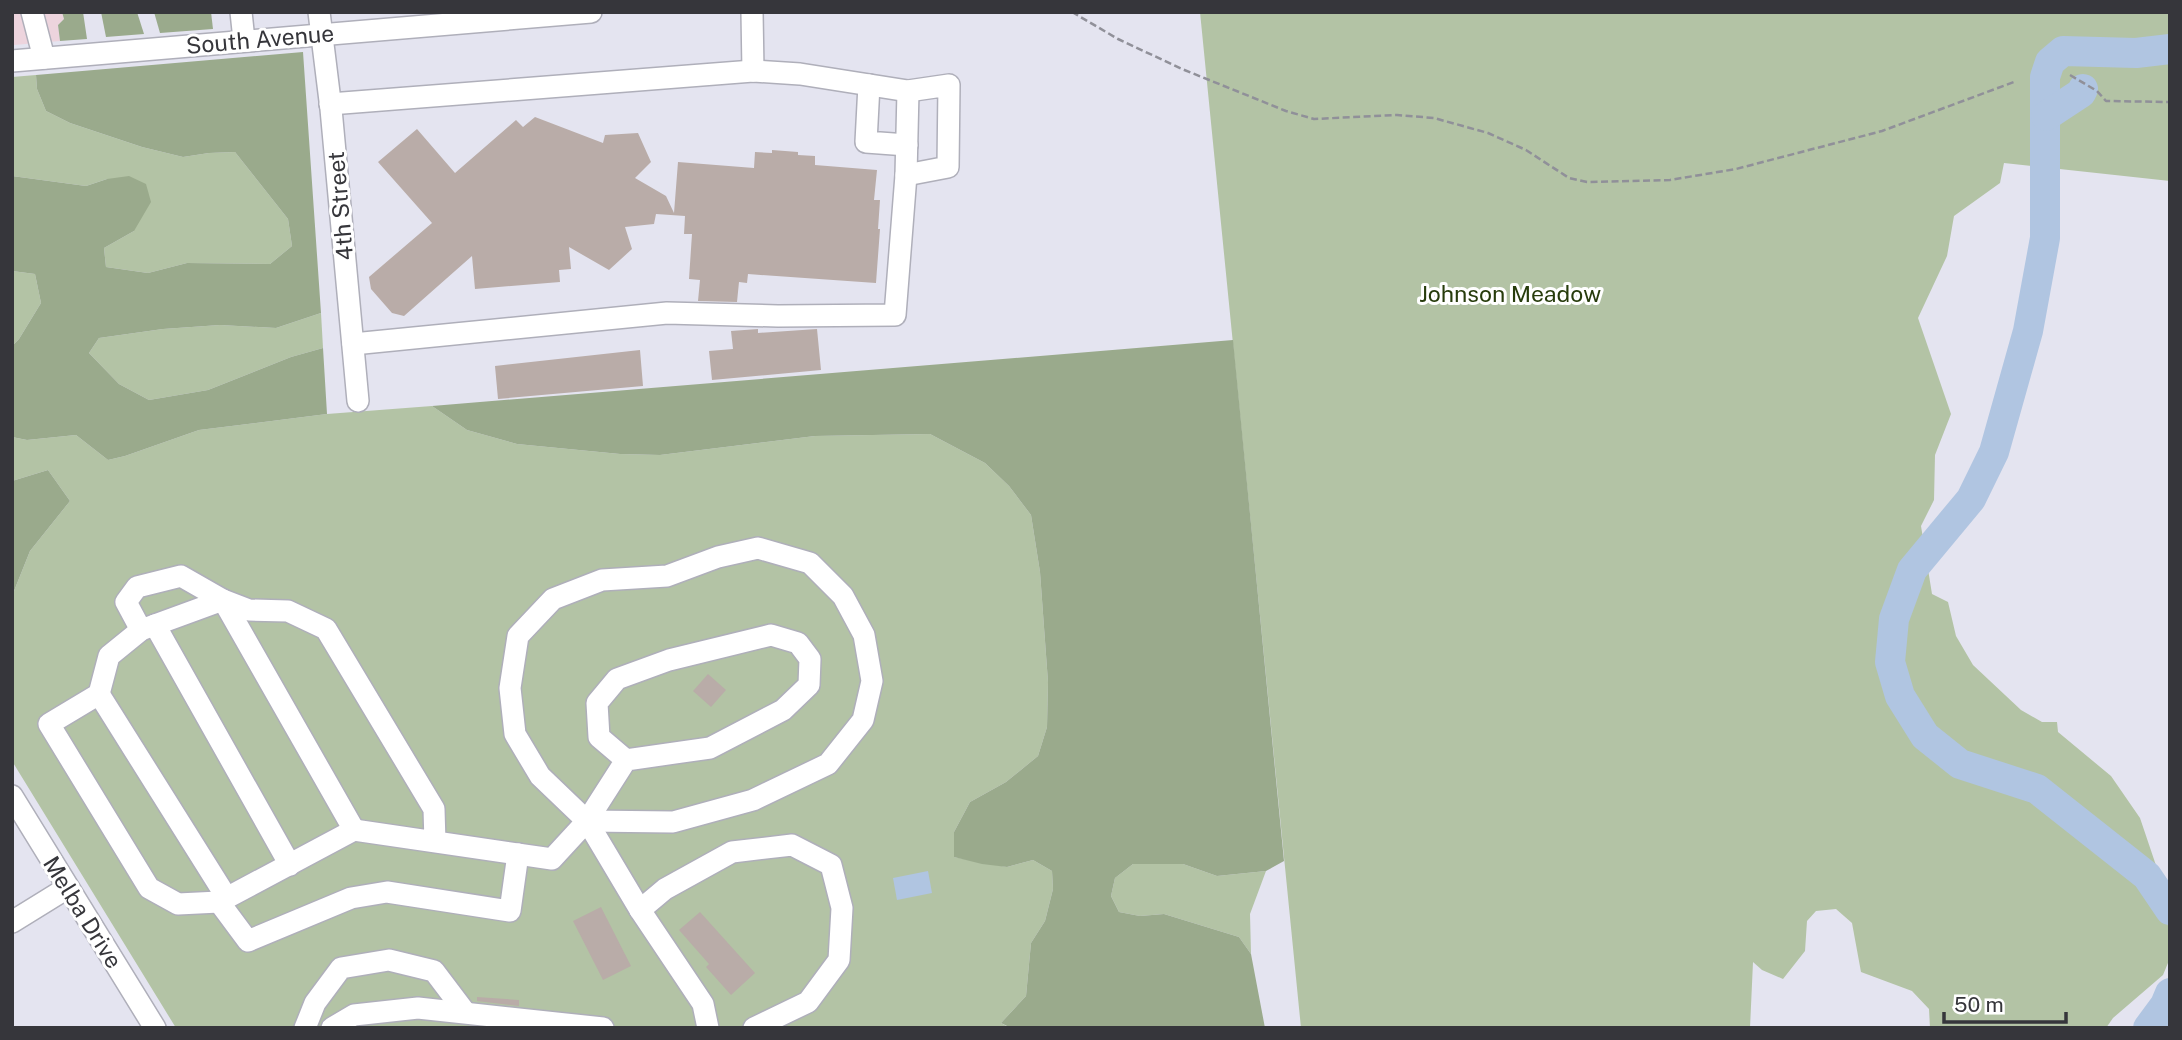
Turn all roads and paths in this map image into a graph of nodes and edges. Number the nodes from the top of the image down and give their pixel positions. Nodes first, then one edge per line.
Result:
1 (32, 12) edge
2 (241, 12) edge
3 (592, 12) edge
4 (752, 12) edge
5 (1073, 12) edge
6 (320, 23) edge
7 (244, 40) junction
8 (44, 58) junction
9 (12, 61) edge
10 (753, 71) junction
11 (2070, 75) dead end
12 (2014, 82) dead end
13 (869, 85) junction
14 (908, 91) junction
15 (2170, 102) edge
16 (330, 104) junction
17 (906, 145) junction
18 (906, 175) junction
19 (353, 344) junction
20 (358, 401) dead end
21 (223, 600) junction
22 (148, 628) junction
23 (99, 694) junction
24 (626, 760) junction
25 (12, 796) edge
26 (587, 821) junction
27 (354, 830) junction
28 (435, 842) junction
29 (518, 854) junction
30 (290, 864) junction
31 (67, 888) junction
32 (223, 900) junction
33 (640, 910) junction
34 (12, 922) edge
35 (465, 1013) junction
36 (156, 1028) edge
37 (305, 1028) edge
38 (332, 1028) edge
39 (603, 1028) edge
40 (708, 1028) edge
41 (754, 1028) edge

1 - 8 street
2 - 7 street
3 - 6 street, South Avenue
4 - 10 street
5 - 12 path
6 - 7 street, South Avenue
6 - 16 street, 4th Street
7 - 8 street, South Avenue
8 - 9 street, South Avenue
10 - 13 street
10 - 16 street
11 - 15 path
13 - 14 street
13 - 17 street
14 - 17 street
14 - 18 street
16 - 19 street, 4th Street
17 - 18 street
18 - 19 street
19 - 20 street, 4th Street
21 - 22 street
21 - 22 street
21 - 27 street
21 - 28 street
22 - 23 street
22 - 30 street
23 - 32 street
23 - 32 street
24 - 24 street
24 - 26 street
25 - 31 street, Melba Drive
26 - 26 street
26 - 29 street
26 - 33 street
27 - 28 street
27 - 30 street
28 - 29 street
29 - 32 street
30 - 32 street
31 - 34 street
31 - 36 street, Melba Drive
33 - 40 street
33 - 41 street
35 - 37 street
35 - 38 street
35 - 39 street

